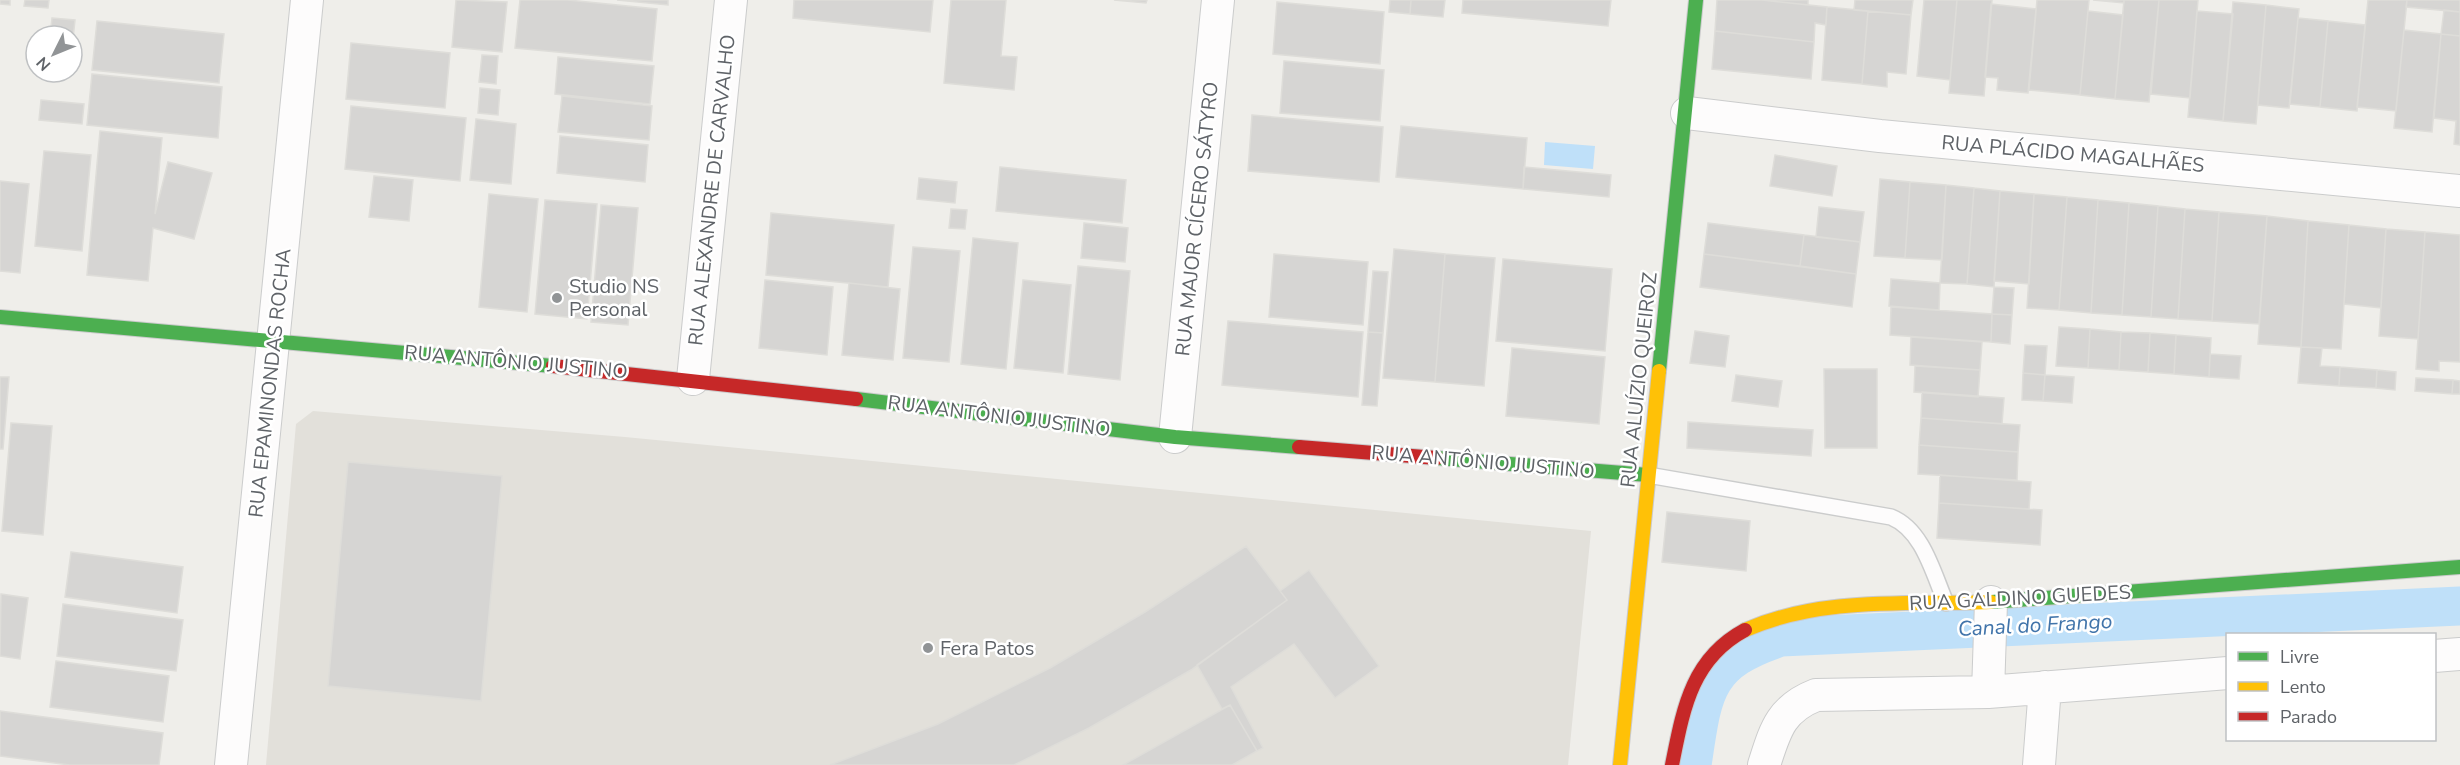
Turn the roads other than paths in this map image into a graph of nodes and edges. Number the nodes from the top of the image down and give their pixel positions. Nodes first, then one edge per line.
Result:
1 (307, 0) edge
2 (731, 0) edge
3 (1218, 0) edge
4 (1696, 0) edge
5 (1687, 113) junction
6 (2460, 191) edge
7 (0, 317) edge
8 (274, 339) junction
9 (693, 379) junction
10 (1175, 437) junction
11 (1648, 475) junction
12 (2460, 567) edge
13 (1991, 602) junction
14 (1946, 603) junction
15 (2460, 654) edge
16 (2436, 656) edge
17 (2226, 673) edge
18 (2045, 687) junction
19 (1988, 692) junction
20 (231, 765) edge
21 (1620, 765) edge
22 (1672, 765) edge
23 (1764, 765) edge
24 (2039, 765) edge

1 - 8 street, RUA EPAMINONDAS ROCHA
2 - 9 street, RUA ALEXANDRE DE CARVALHO
3 - 10 street, RUA MAJOR CÍCERO SÁTYRO
4 - 5 street, RUA ALUÍZIO QUEIROZ
5 - 6 street, RUA PLÁCIDO MAGALHÃES
5 - 11 street, RUA ALUÍZIO QUEIROZ
7 - 8 street, RUA ANTÔNIO JUSTINO
8 - 9 street, RUA ANTÔNIO JUSTINO
8 - 20 street, RUA EPAMINONDAS ROCHA
9 - 10 street, RUA ANTÔNIO JUSTINO
10 - 11 street, RUA ANTÔNIO JUSTINO
11 - 14 lane, RUA ANTÔNIO JUSTINO
11 - 21 street, RUA ALUÍZIO QUEIROZ
12 - 13 street, RUA GALDINO GUEDES
13 - 14 street, RUA GALDINO GUEDES
13 - 19 street
14 - 22 street, RUA GALDINO GUEDES
15 - 16 street
17 - 18 street
18 - 19 street
18 - 24 street
19 - 23 street

